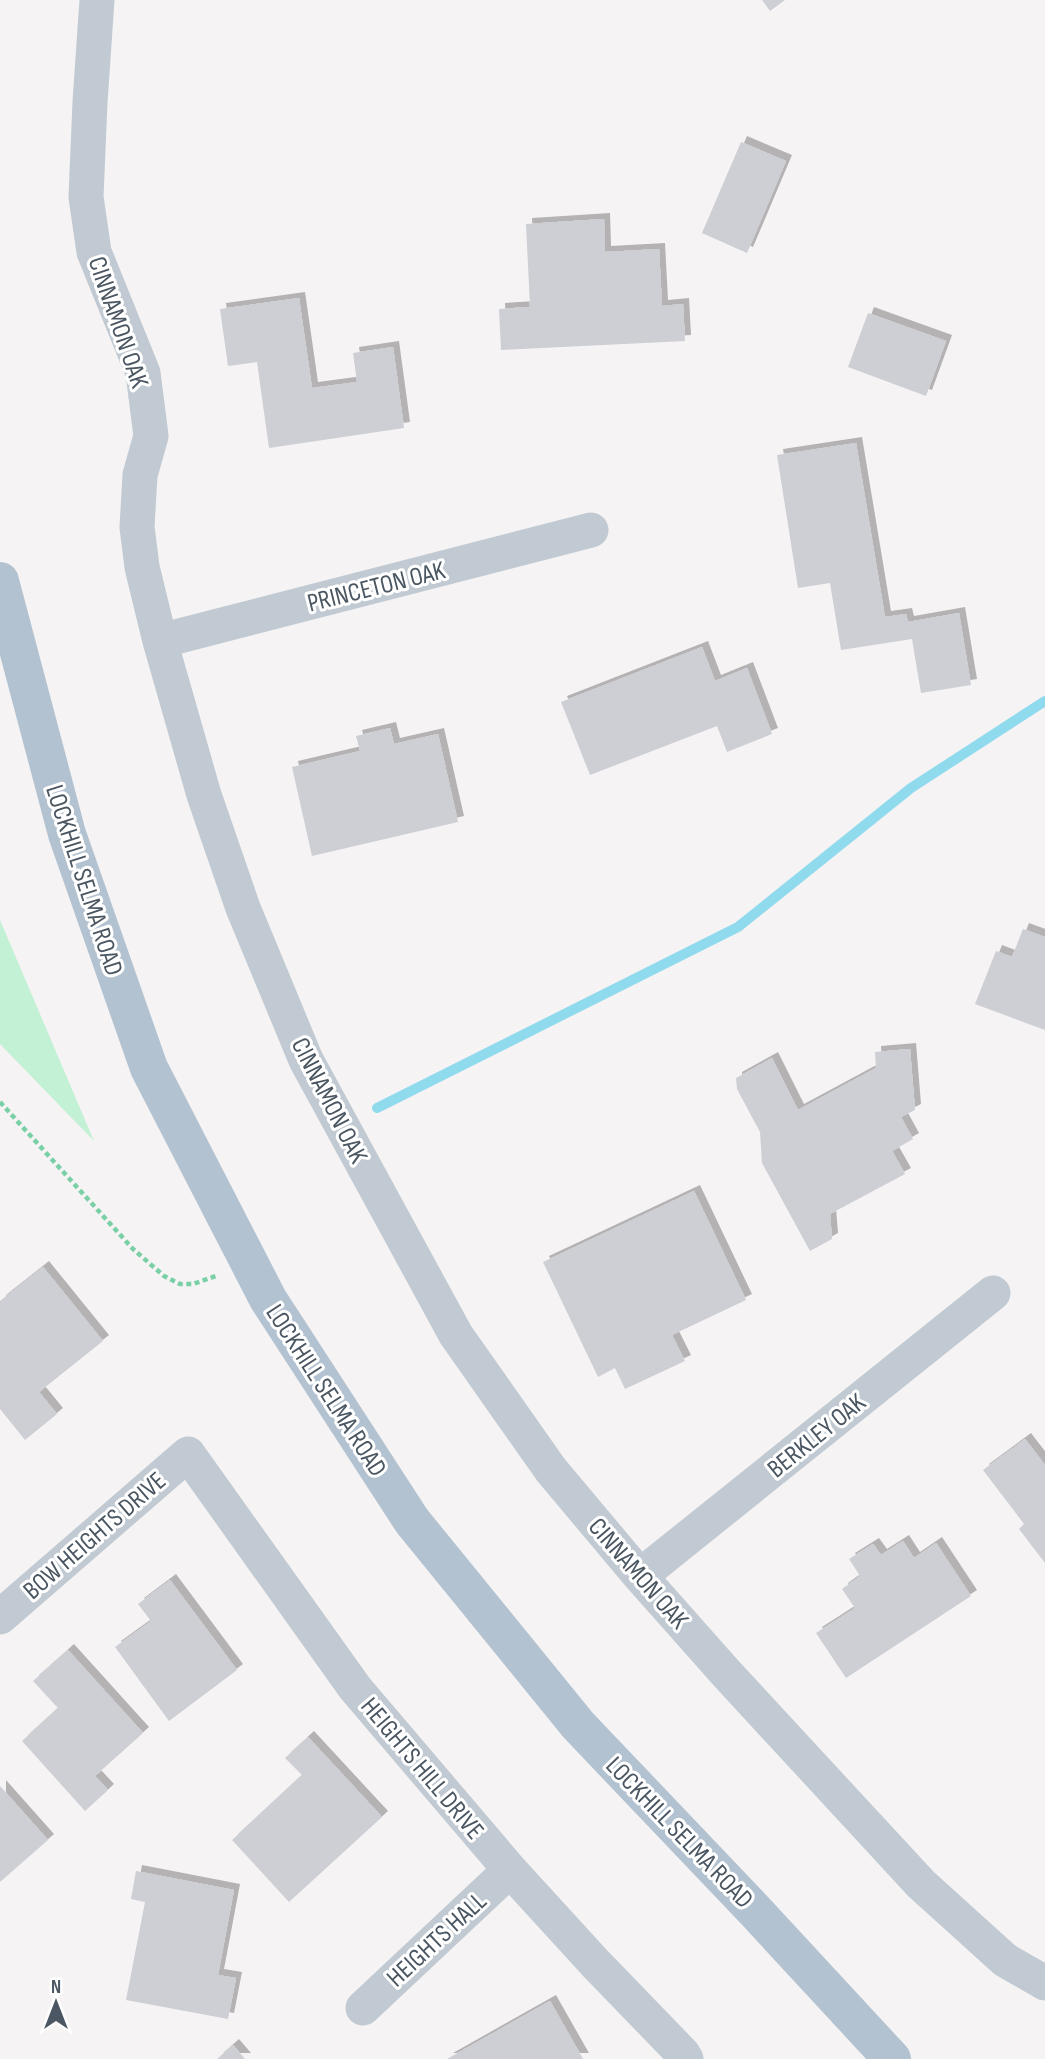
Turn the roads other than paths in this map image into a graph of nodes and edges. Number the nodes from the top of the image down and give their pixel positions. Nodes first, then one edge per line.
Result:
1 (97, 0) edge
2 (591, 530) dead end
3 (0, 581) edge
4 (160, 641) junction
5 (993, 1293) dead end
6 (188, 1454) joint
7 (640, 1576) junction
8 (0, 1617) edge
9 (510, 1870) junction
10 (1045, 1983) edge
11 (363, 2008) dead end
12 (686, 2059) edge
13 (892, 2059) edge

1 - 4 street, CINNAMON OAK
2 - 4 street, PRINCETON OAK
3 - 13 main road, LOCKHILL SELMA ROAD
4 - 7 street, CINNAMON OAK
5 - 7 street, BERKLEY OAK
6 - 8 street, BOW HEIGHTS DRIVE
6 - 9 street, HEIGHTS HILL DRIVE
7 - 10 street, CINNAMON OAK
9 - 11 street, HEIGHTS HALL
9 - 12 street, HEIGHTS HILL DRIVE

